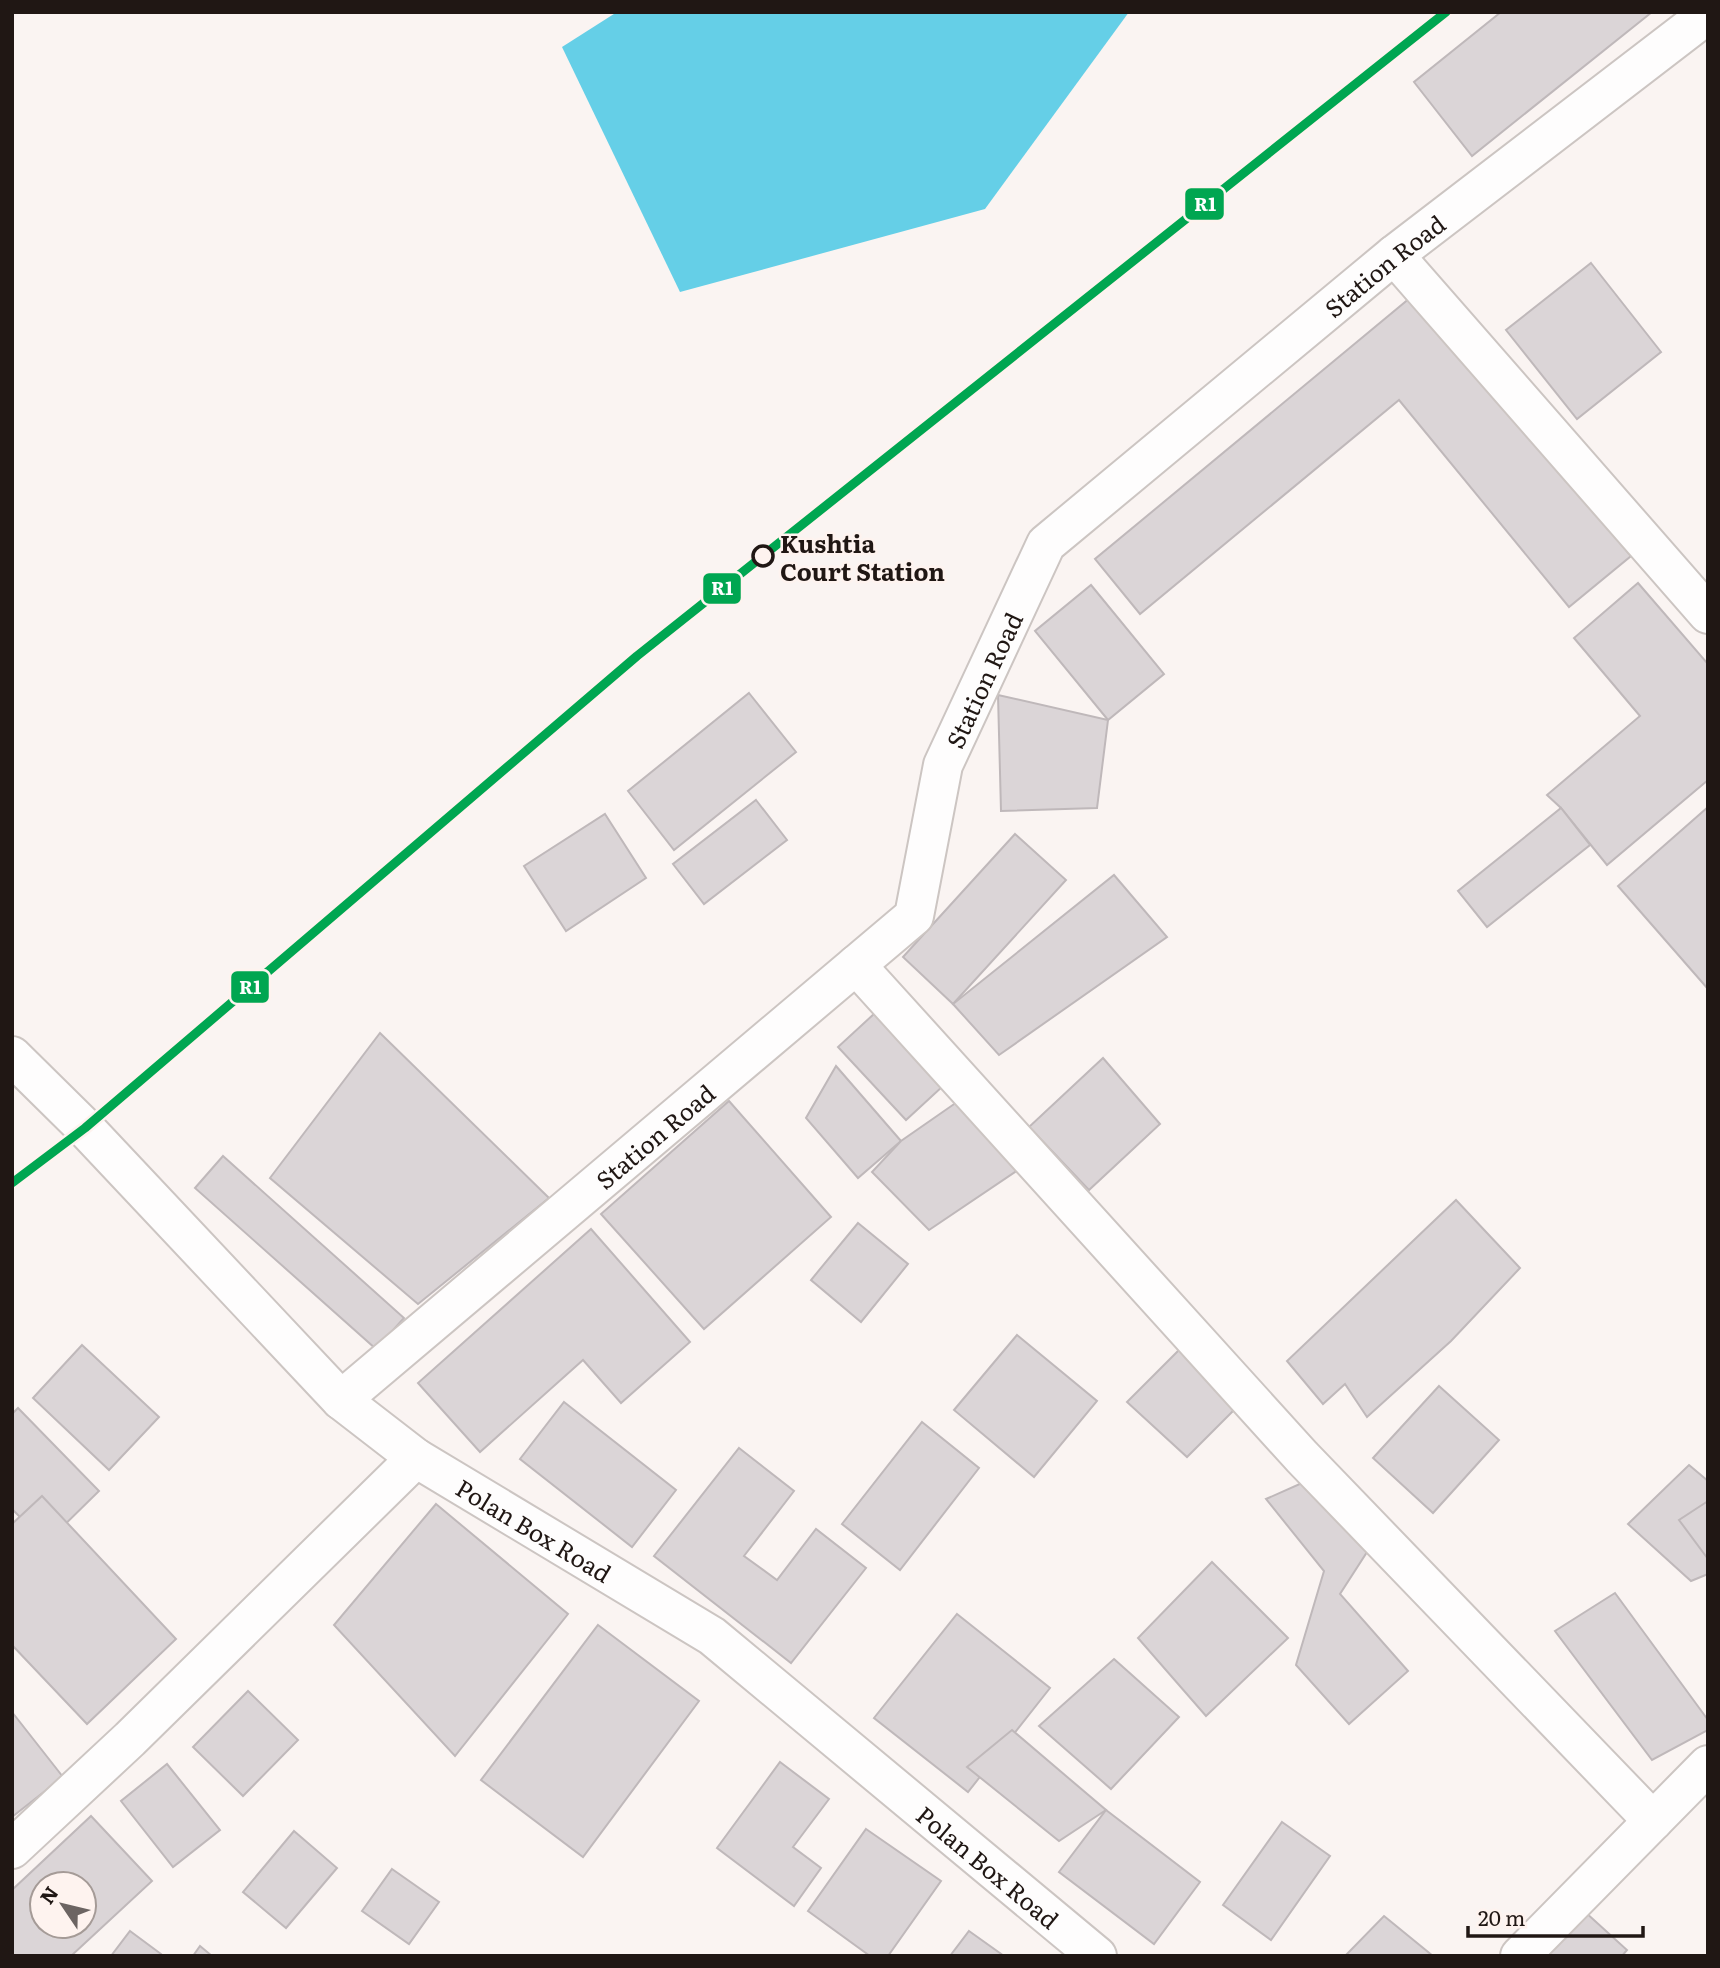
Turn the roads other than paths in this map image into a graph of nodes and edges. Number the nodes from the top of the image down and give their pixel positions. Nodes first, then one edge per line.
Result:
1 (1708, 13) edge
2 (1394, 255) junction
3 (1708, 614) edge
4 (856, 965) junction
5 (12, 1056) edge
6 (341, 1400) junction
7 (416, 1458) junction
8 (1708, 1765) edge
9 (1653, 1821) junction
10 (12, 1849) edge
11 (1097, 1956) edge
12 (1520, 1956) edge

1 - 2 street, Station Road
2 - 3 street
2 - 4 street, Station Road
4 - 6 street, Station Road
4 - 9 street
5 - 6 street, Polan Box Road
6 - 7 street, Polan Box Road
7 - 10 street
7 - 11 street, Polan Box Road
8 - 9 street
9 - 12 street

